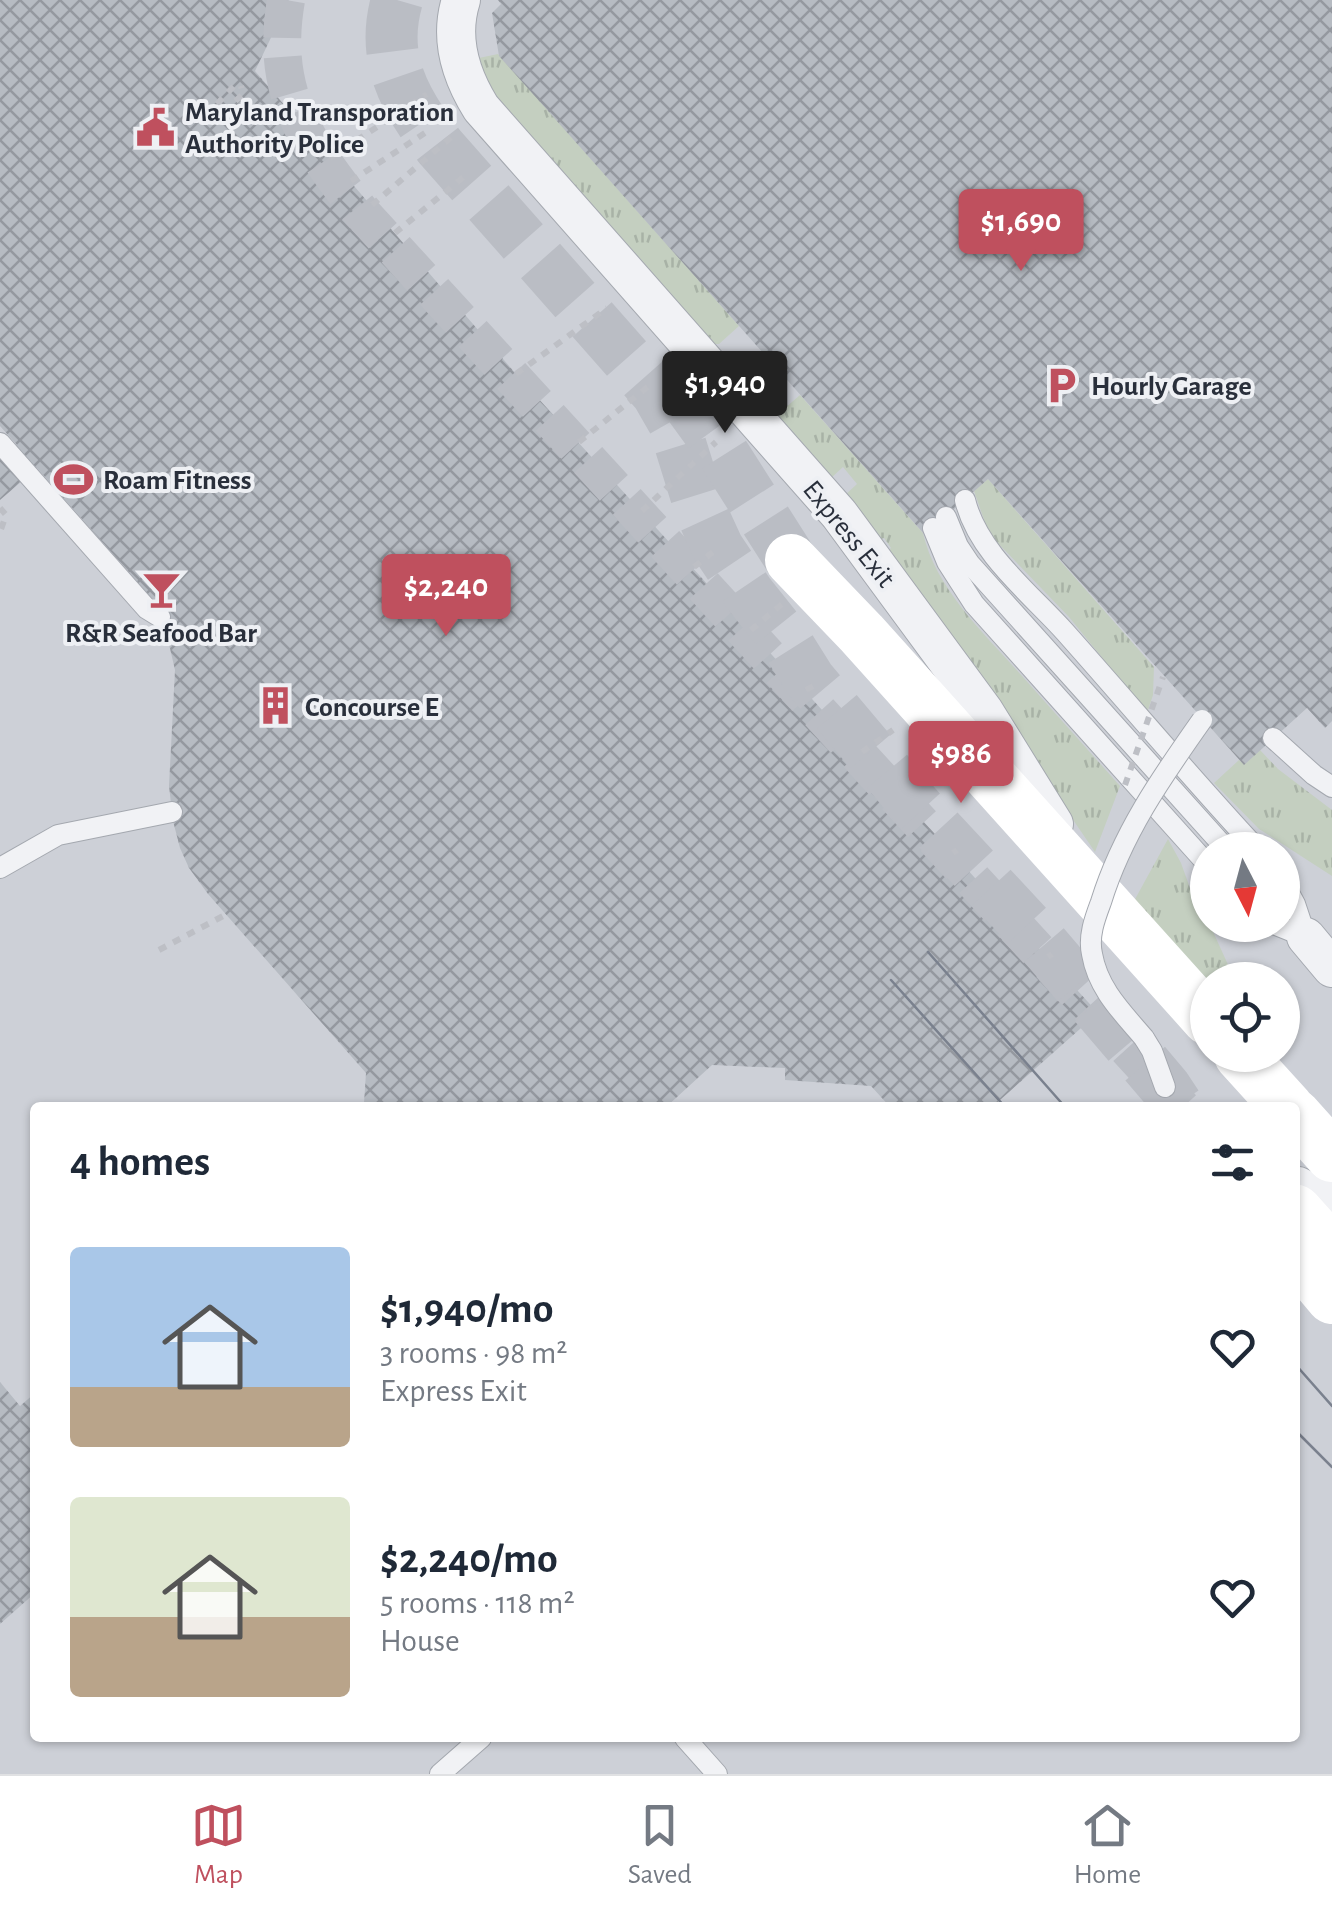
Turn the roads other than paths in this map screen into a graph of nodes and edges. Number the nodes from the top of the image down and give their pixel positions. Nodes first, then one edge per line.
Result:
1 (455, 9) edge
2 (0, 443) edge
3 (965, 500) dead end
4 (791, 560) tunnel mouth
5 (160, 617) dead end
6 (1202, 720) dead end
7 (1274, 738) dead end
8 (1332, 787) edge
9 (172, 812) dead end
10 (1212, 832) edge
11 (1242, 832) edge
12 (1190, 845) edge
13 (0, 868) edge
14 (1076, 872) junction
15 (1300, 936) edge
16 (1332, 968) edge
17 (1190, 999) edge
18 (1255, 1072) edge
19 (1165, 1087) tunnel mouth
20 (1283, 1102) edge
21 (1300, 1142) edge
22 (1308, 1184) edge
23 (1332, 1203) edge
24 (1332, 1253) edge
25 (1300, 1260) edge
26 (1332, 1298) edge
27 (476, 1742) edge
28 (688, 1742) edge
29 (440, 1774) edge
30 (717, 1774) edge

1 - 14 street, Express Exit
2 - 5 lane
3 - 11 lane
4 - 14 main road
6 - 19 lane, bridge
7 - 8 lane
9 - 13 lane
10 - 12 lane, bridge
14 - 17 main road
15 - 16 street
18 - 20 main road
21 - 22 main road
22 - 23 street
22 - 24 highway
25 - 26 main road
27 - 29 lane
28 - 30 lane

